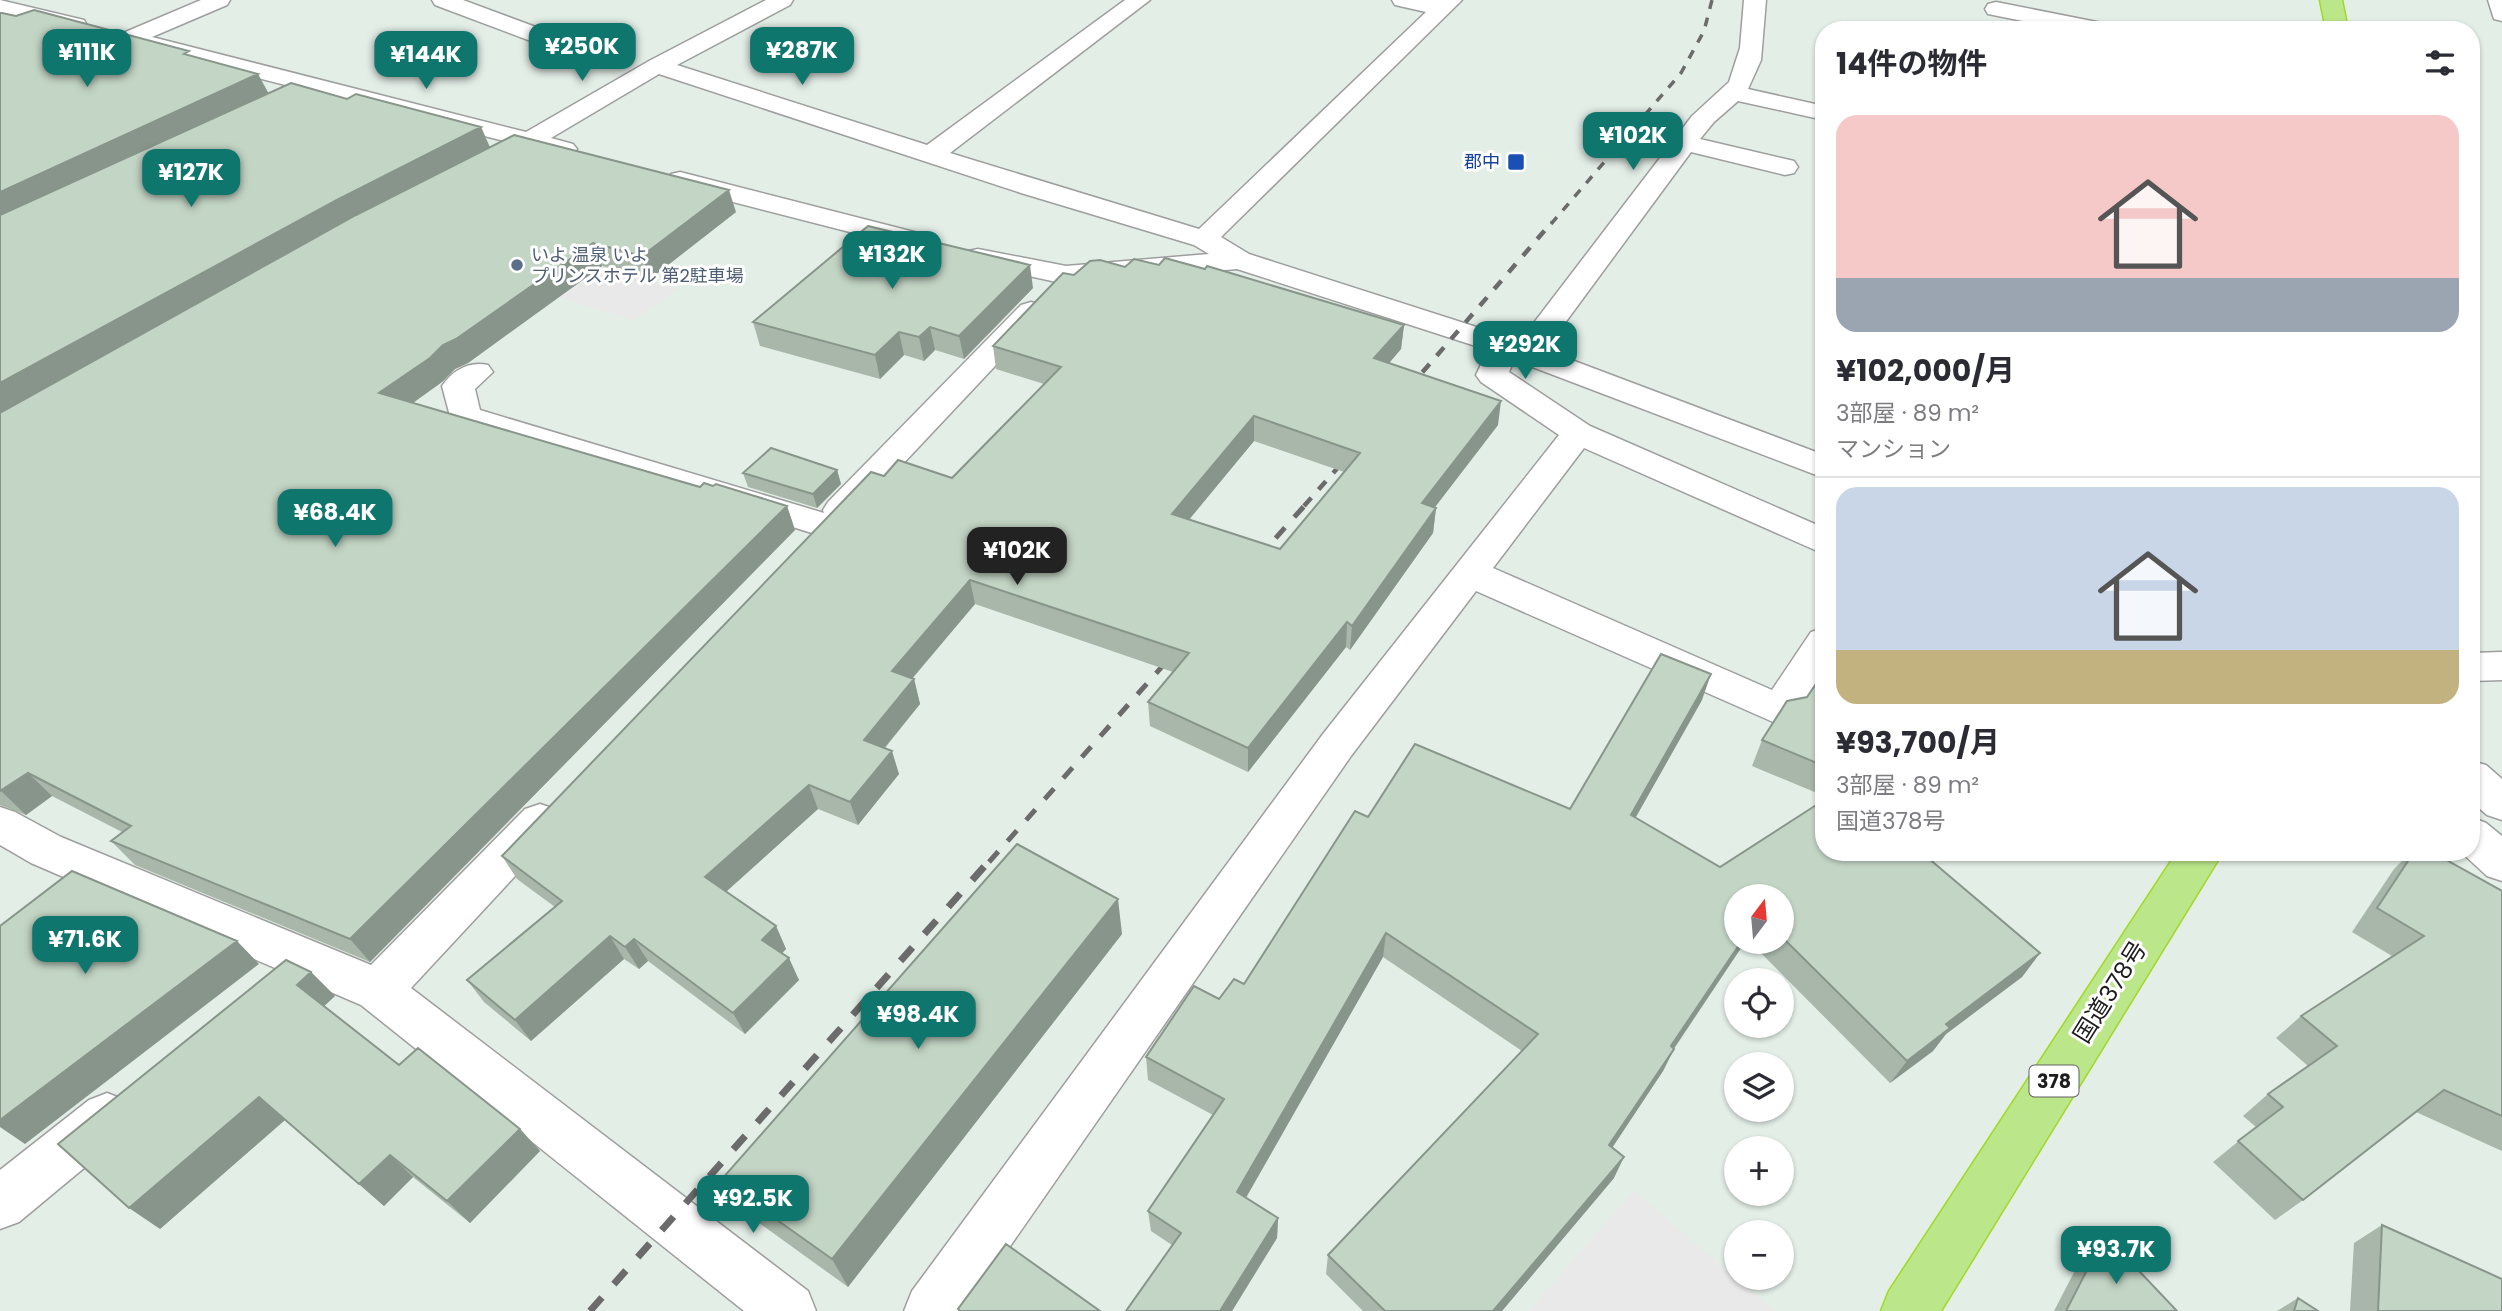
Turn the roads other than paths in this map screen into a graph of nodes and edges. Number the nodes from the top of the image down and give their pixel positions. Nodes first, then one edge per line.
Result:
1 (219, 0) edge
2 (443, 0) edge
3 (782, 0) edge
4 (1139, 0) edge
5 (1403, 0) edge
6 (1755, 0) edge
7 (2331, 0) edge
8 (2498, 0) edge
9 (1447, 4) edge
10 (0, 5) edge
11 (1996, 9) dead end
12 (2502, 14) edge
13 (44, 18) junction
14 (2057, 21) edge
15 (2335, 21) edge
16 (11, 29) edge
17 (131, 38) junction
18 (552, 41) dead end
19 (657, 66) junction
20 (312, 86) junction
21 (1732, 93) junction
22 (274, 104) edge
23 (1815, 111) edge
24 (530, 140) junction
25 (1684, 144) junction
26 (583, 154) edge
27 (932, 154) junction
28 (493, 159) edge
29 (1785, 167) dead end
30 (650, 172) edge
31 (1204, 239) junction
32 (1240, 260) junction
33 (1066, 275) junction
34 (1515, 350) junction
35 (477, 372) dead end
36 (1578, 433) junction
37 (1815, 463) edge
38 (825, 525) junction
39 (1815, 538) edge
40 (797, 555) edge
41 (1470, 573) junction
42 (1815, 656) edge
43 (2502, 666) edge
44 (2480, 667) edge
45 (2480, 785) edge
46 (568, 792) edge
47 (2502, 803) edge
48 (0, 824) edge
49 (2480, 843) edge
50 (2196, 861) edge
51 (2502, 863) edge
52 (305, 958) junction
53 (377, 990) junction
54 (262, 993) edge
55 (142, 1089) edge
56 (0, 1203) edge
57 (788, 1311) edge
58 (932, 1311) edge
59 (1909, 1311) edge

1 - 17 street
2 - 18 street
3 - 19 street
4 - 27 street
5 - 9 street
6 - 21 street
7 - 15 highway
8 - 12 street
9 - 31 street
10 - 13 street
11 - 14 street
13 - 16 street
13 - 17 street
17 - 20 street
19 - 24 street
19 - 27 street
20 - 22 street
20 - 24 street
21 - 23 street
21 - 25 street
24 - 26 street
24 - 28 street
25 - 29 street
25 - 34 street
27 - 31 street
30 - 33 street
31 - 32 street
32 - 33 street
32 - 34 street
33 - 38 street
34 - 36 street
34 - 37 street
35 - 38 street
36 - 39 street
36 - 41 street
38 - 40 street
41 - 42 street
41 - 58 street
43 - 44 street
45 - 47 street
46 - 53 street
48 - 52 street
49 - 51 street
50 - 59 highway, 国道378号 / 378
52 - 53 street
52 - 54 street
53 - 57 street
55 - 56 street

